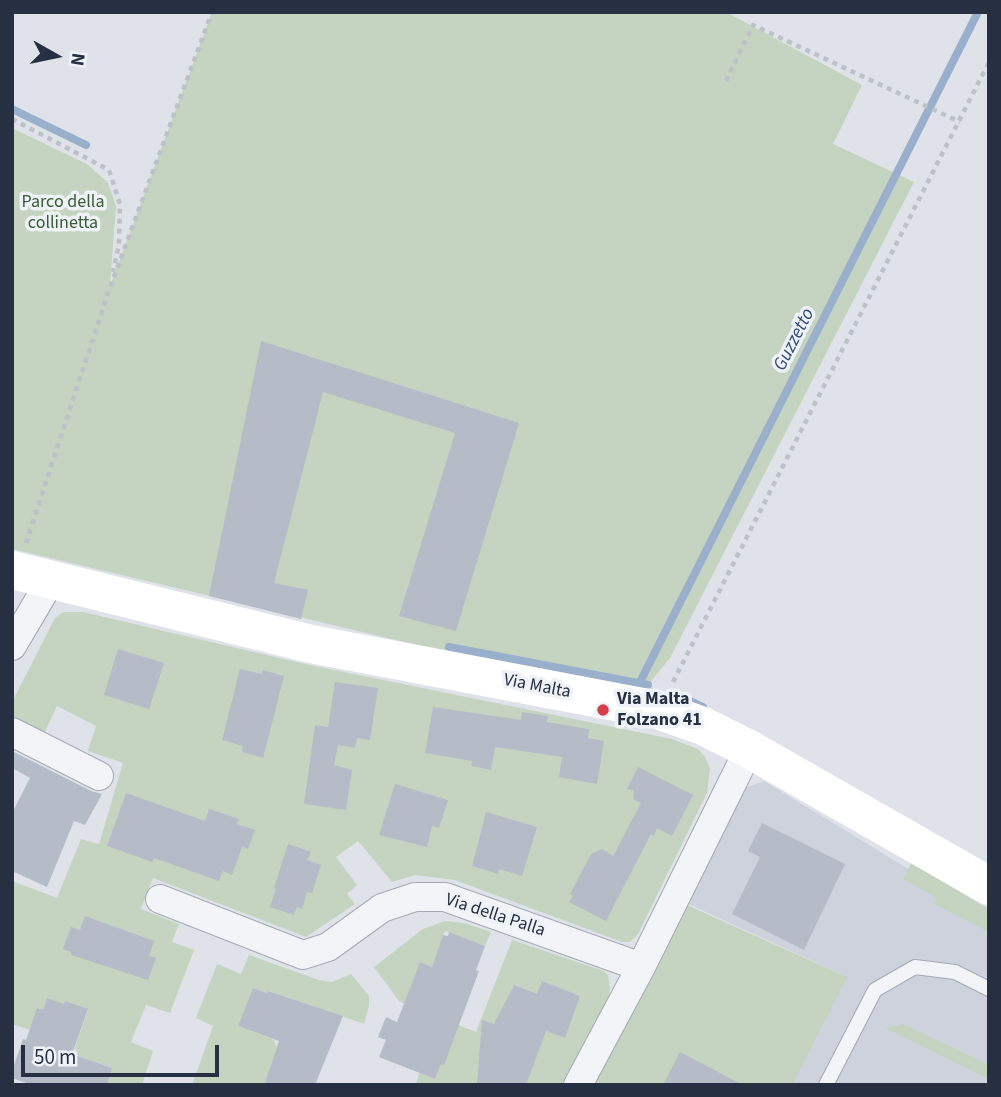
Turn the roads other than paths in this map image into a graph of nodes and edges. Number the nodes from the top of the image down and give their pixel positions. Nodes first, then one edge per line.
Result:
1 (18, 561) edge
2 (51, 580) junction
3 (12, 646) edge
4 (12, 732) edge
5 (749, 749) junction
6 (99, 776) dead end
7 (989, 886) edge
8 (160, 899) dead end
9 (641, 967) junction
10 (989, 989) edge
11 (578, 1085) edge
12 (826, 1085) edge

1 - 2 street, Via Malta
2 - 3 street
2 - 5 street, Via Malta
4 - 6 street
5 - 7 street, Via Malta
5 - 9 street
8 - 9 street, Via della Palla
9 - 11 street
10 - 12 lane

